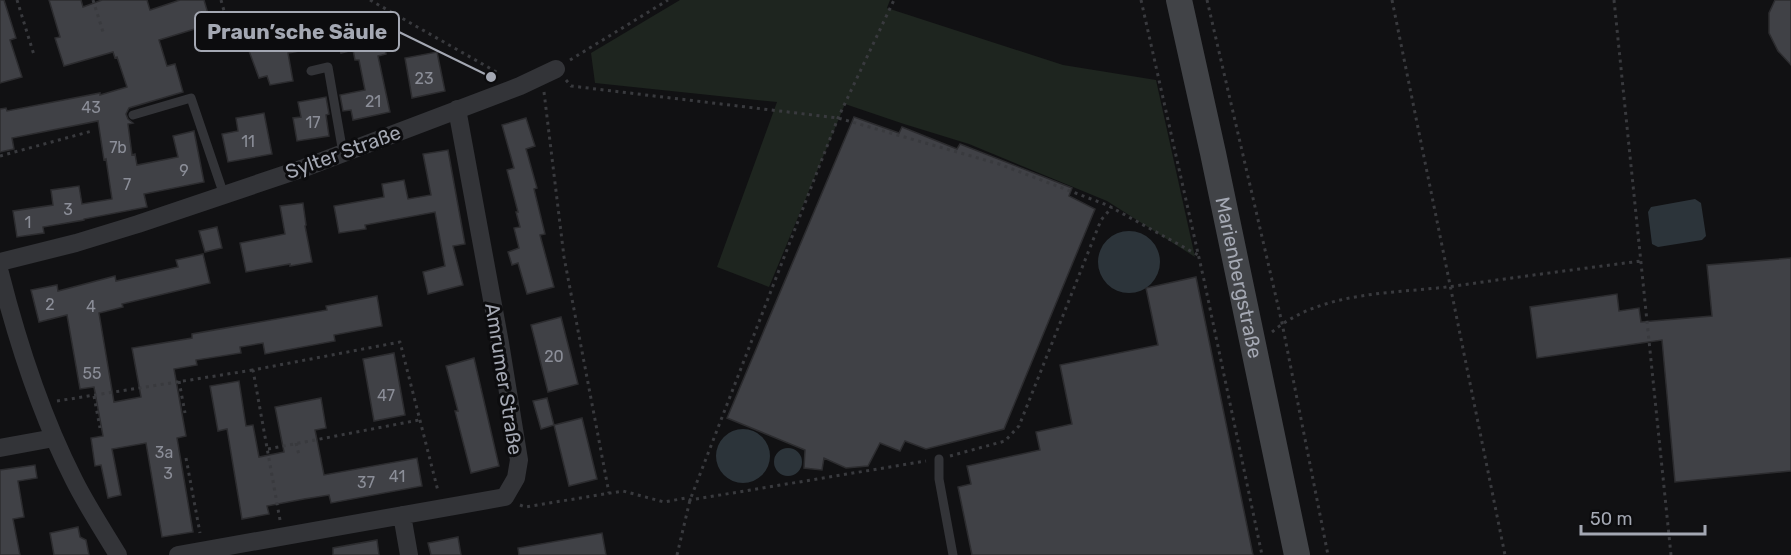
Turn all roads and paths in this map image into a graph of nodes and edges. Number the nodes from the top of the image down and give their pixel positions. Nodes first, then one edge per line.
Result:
1 (17, 0) edge
2 (93, 0) edge
3 (221, 0) edge
4 (370, 0) edge
5 (668, 0) edge
6 (894, 0) edge
7 (1141, 0) edge
8 (1179, 0) edge
9 (1207, 0) edge
10 (1392, 0) edge
11 (1614, 0) edge
12 (226, 18) dead end
13 (104, 35) dead end
14 (34, 55) dead end
15 (556, 69) junction
16 (311, 71) dead end
17 (527, 82) junction
18 (457, 110) junction
19 (133, 115) dead end
20 (838, 118) junction
21 (92, 131) dead end
22 (343, 153) junction
23 (0, 156) edge
24 (224, 195) junction
25 (1112, 207) junction
26 (1198, 255) junction
27 (1641, 261) junction
28 (0, 262) edge
29 (0, 273) edge
30 (1450, 286) junction
31 (1282, 323) junction
32 (1254, 346) junction
33 (253, 370) junction
34 (180, 381) junction
35 (94, 396) junction
36 (40, 404) junction
37 (184, 413) dead end
38 (419, 420) junction
39 (100, 428) dead end
40 (54, 438) junction
41 (297, 443) junction
42 (0, 448) edge
43 (268, 449) junction
44 (299, 455) dead end
45 (186, 458) dead end
46 (939, 459) junction
47 (609, 493) junction
48 (505, 498) junction
49 (690, 500) junction
50 (443, 507) junction
51 (402, 515) junction
52 (283, 536) junction
53 (204, 550) junction
54 (118, 555) edge
55 (178, 555) edge
56 (409, 555) edge
57 (677, 555) edge
58 (953, 555) edge
59 (1262, 555) edge
60 (1297, 555) edge
61 (1328, 555) edge
62 (1505, 555) edge
63 (1671, 555) edge

1 - 14 path
2 - 13 path
3 - 12 path
4 - 17 path
5 - 15 path
6 - 20 path
7 - 26 path
8 - 32 main road, Marienbergstraße
9 - 31 path
10 - 30 path
11 - 27 path
15 - 17 street, Sylter Straße
15 - 20 path
16 - 22 lane
17 - 18 street, Sylter Straße
17 - 47 path
18 - 22 street, Sylter Straße
18 - 48 street, Amrumer Straße
19 - 24 lane
20 - 25 path
20 - 49 path
21 - 23 path
22 - 24 street, Sylter Straße
24 - 28 street, Sylter Straße
25 - 26 path
25 - 46 path
26 - 59 path
27 - 30 path
27 - 63 path
29 - 36 street
30 - 31 path
30 - 62 path
31 - 32 path
31 - 61 path
32 - 60 main road, Marienbergstraße
33 - 34 path
33 - 38 path
33 - 43 path
34 - 35 path
34 - 37 path
35 - 36 path
35 - 39 path
36 - 40 street
38 - 41 path
38 - 50 path
40 - 42 street
40 - 54 street
41 - 43 path
41 - 44 path
43 - 52 path
45 - 53 path
46 - 49 path
46 - 58 lane
47 - 48 path
47 - 49 path
48 - 50 street
49 - 57 path
50 - 51 street
51 - 52 street
51 - 56 street
52 - 53 street
53 - 55 street

